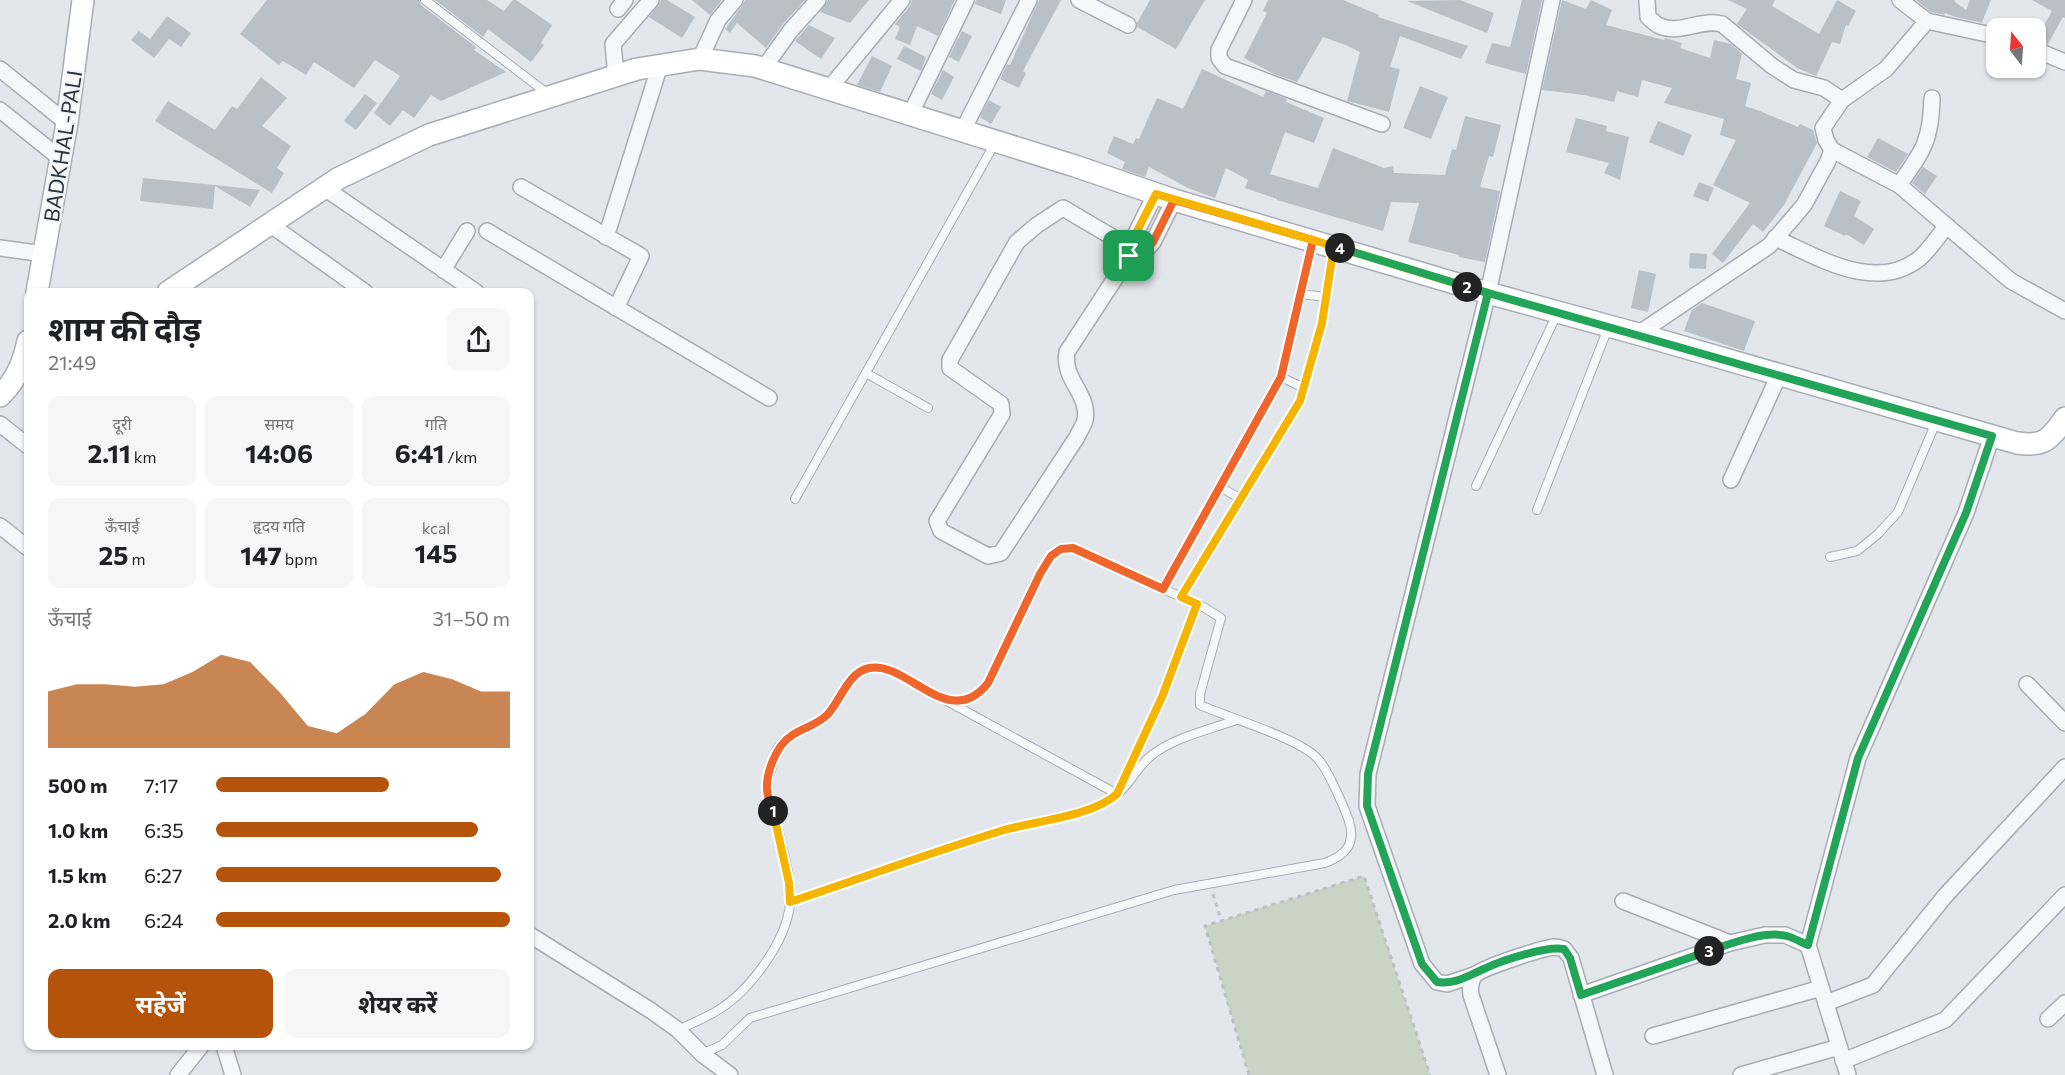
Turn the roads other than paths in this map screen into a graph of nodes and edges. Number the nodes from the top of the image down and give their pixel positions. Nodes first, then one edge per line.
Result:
1 (83, 0) edge
2 (425, 0) edge
3 (651, 0) edge
4 (735, 0) edge
5 (818, 0) edge
6 (902, 0) edge
7 (966, 0) edge
8 (1029, 0) edge
9 (1079, 0) edge
10 (1244, 0) edge
11 (1552, 0) edge
12 (1647, 0) edge
13 (1900, 0) edge
14 (1927, 21) junction
15 (1128, 25) dead end
16 (1986, 34) edge
17 (2046, 54) edge
18 (700, 59) junction
19 (2065, 62) edge
20 (660, 66) junction
21 (0, 69) edge
22 (763, 69) junction
23 (616, 76) junction
24 (828, 90) junction
25 (551, 96) junction
26 (1932, 98) dead end
27 (1842, 100) junction
28 (0, 110) edge
29 (910, 115) junction
30 (67, 123) junction
31 (1382, 124) dead end
32 (962, 132) junction
33 (996, 142) junction
34 (1832, 150) junction
35 (61, 159) junction
36 (1899, 185) junction
37 (323, 187) junction
38 (521, 187) dead end
39 (1165, 197) junction
40 (268, 224) junction
41 (1947, 226) junction
42 (467, 231) dead end
43 (488, 231) dead end
44 (606, 237) junction
45 (1775, 238) junction
46 (1313, 240) junction
47 (1334, 246) junction
48 (0, 248) edge
49 (1130, 252) junction
50 (44, 254) junction
51 (443, 270) junction
52 (38, 288) edge
53 (174, 288) edge
54 (359, 288) edge
55 (470, 288) edge
56 (1488, 293) junction
57 (1300, 294) junction
58 (1326, 297) junction
59 (616, 308) junction
60 (2065, 311) edge
61 (1557, 312) junction
62 (1608, 326) junction
63 (1638, 334) junction
64 (24, 355) edge
65 (866, 373) junction
66 (1779, 375) junction
67 (1281, 377) junction
68 (24, 386) edge
69 (1304, 388) junction
70 (4, 393) edge
71 (770, 398) dead end
72 (928, 408) dead end
73 (2065, 418) edge
74 (1937, 420) junction
75 (0, 424) edge
76 (1992, 436) junction
77 (24, 443) edge
78 (1731, 480) dead end
79 (1476, 486) dead end
80 (1220, 487) junction
81 (795, 499) dead end
82 (1240, 499) junction
83 (1537, 510) dead end
84 (0, 526) edge
85 (24, 545) edge
86 (1830, 557) dead end
87 (1163, 589) junction
88 (1181, 597) junction
89 (1197, 604) junction
90 (2027, 684) dead end
91 (946, 700) junction
92 (1236, 720) junction
93 (2065, 723) edge
94 (2065, 767) edge
95 (1117, 794) junction
96 (2065, 895) edge
97 (1623, 901) dead end
98 (790, 902) junction
99 (534, 937) edge
100 (1730, 943) junction
101 (1808, 945) junction
102 (1474, 975) junction
103 (1581, 995) junction
104 (1824, 995) junction
105 (2065, 1003) edge
106 (2048, 1019) dead end
107 (678, 1030) junction
108 (1653, 1036) dead end
109 (198, 1050) edge
110 (225, 1050) edge
111 (702, 1054) junction
112 (1843, 1061) edge
113 (178, 1075) edge
114 (233, 1075) edge
115 (730, 1075) edge
116 (1498, 1075) edge
117 (1605, 1075) edge
118 (1741, 1075) edge

1 - 30 street, BADKHAL-PALI
2 - 25 lane
3 - 23 street
4 - 18 street
5 - 22 street
6 - 24 street
7 - 29 street
8 - 32 street
9 - 15 street
10 - 31 street
11 - 56 street
12 - 27 street
13 - 14 street
14 - 16 street
14 - 27 street
17 - 19 street
18 - 20 street
18 - 22 street
20 - 23 street
20 - 44 street
21 - 30 street
22 - 24 street
23 - 25 street
24 - 29 street
25 - 37 street
26 - 36 street
27 - 34 street
28 - 35 street
29 - 32 street
30 - 35 street, BADKHAL-PALI
32 - 33 street
33 - 39 street
33 - 65 lane
34 - 36 street
34 - 45 street
35 - 50 street, BADKHAL-PALI
36 - 41 street
37 - 40 street
37 - 51 street
38 - 44 street
39 - 46 street
39 - 49 street
40 - 53 street
40 - 54 street
41 - 45 street
41 - 60 street
42 - 51 street
43 - 59 street
44 - 59 street
45 - 63 street
46 - 47 street
46 - 57 lane
47 - 56 street
47 - 58 lane
48 - 50 street
49 - 49 street
50 - 52 street, BADKHAL-PALI
51 - 55 street
56 - 61 street
56 - 102 street
57 - 58 lane
57 - 67 lane
58 - 69 lane
59 - 71 street
61 - 62 street
61 - 79 lane
62 - 63 street
62 - 83 lane
63 - 66 street
64 - 70 street
65 - 72 lane
65 - 81 lane
66 - 74 street
66 - 78 street
67 - 69 lane
67 - 80 lane
68 - 70 street
69 - 82 lane
73 - 76 street
74 - 76 street
74 - 86 lane
75 - 77 street
76 - 101 street
80 - 82 lane
80 - 87 lane
82 - 88 lane
84 - 85 street
87 - 88 lane
87 - 91 lane
88 - 89 lane
89 - 92 lane
89 - 95 lane
90 - 93 street
91 - 95 lane
91 - 98 lane
92 - 95 lane
92 - 111 lane
94 - 104 street
95 - 98 lane
96 - 112 street
97 - 100 street
98 - 107 lane
99 - 107 street
100 - 101 street
100 - 103 street
101 - 104 street
102 - 103 street
102 - 116 street
103 - 117 street
104 - 108 street
104 - 112 street
105 - 106 street
107 - 111 street
109 - 113 street
110 - 114 street
111 - 115 street
112 - 118 street

